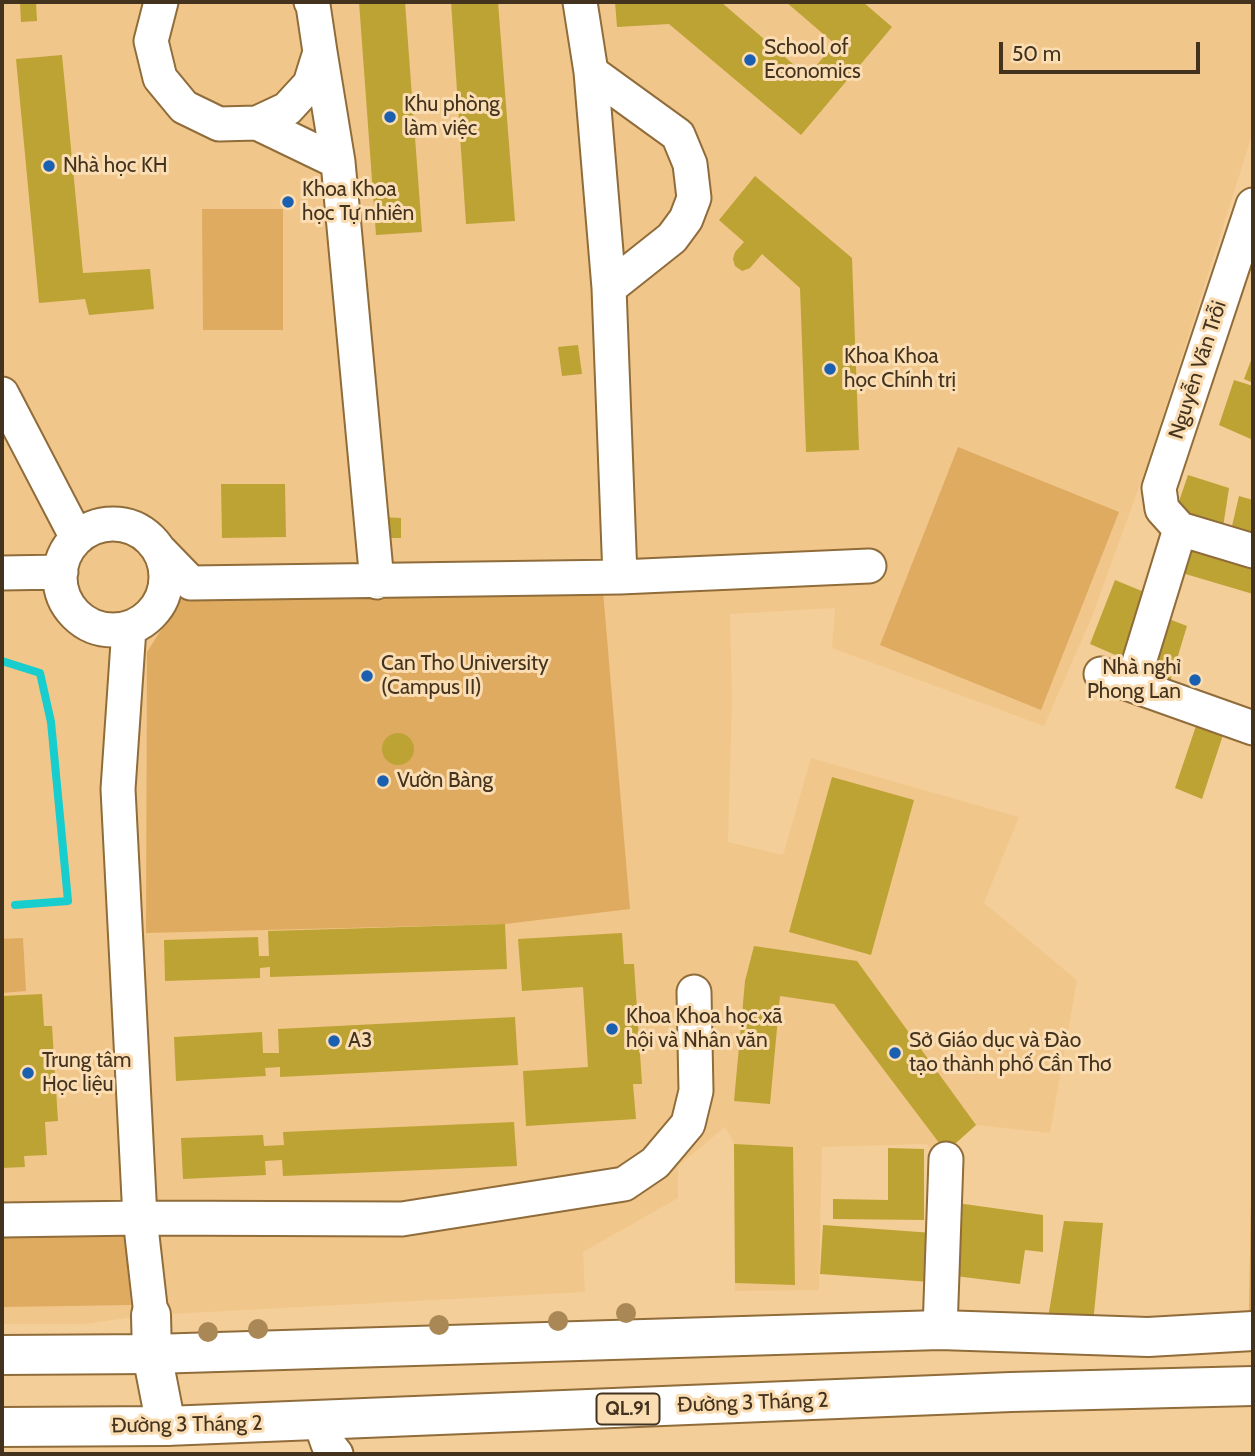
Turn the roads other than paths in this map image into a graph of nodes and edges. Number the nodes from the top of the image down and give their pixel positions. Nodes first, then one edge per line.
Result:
1 (159, 2) edge
2 (311, 2) edge
3 (580, 2) edge
4 (320, 52) junction
5 (591, 72) junction
6 (257, 123) junction
7 (338, 162) junction
8 (1253, 205) edge
9 (609, 288) junction
10 (2, 394) edge
11 (1180, 529) junction
12 (77, 538) junction
13 (159, 550) junction
14 (1253, 551) edge
15 (869, 565) dead end
16 (61, 572) junction
17 (2, 573) edge
18 (620, 577) junction
19 (377, 582) junction
20 (129, 628) junction
21 (1253, 728) edge
22 (694, 992) dead end
23 (946, 1160) dead end
24 (139, 1218) junction
25 (2, 1220) edge
26 (151, 1315) joint
27 (940, 1330) junction
28 (1253, 1331) edge
29 (152, 1354) junction
30 (2, 1355) edge
31 (1253, 1386) edge
32 (166, 1426) junction
33 (2, 1427) edge
34 (328, 1438) edge

1 - 6 street
2 - 4 street
3 - 5 street
4 - 6 street
4 - 7 street
5 - 9 street
5 - 9 street
6 - 7 street
7 - 19 street
8 - 11 street, Nguyễn Văn Trỗi
9 - 18 street
10 - 12 street
11 - 14 street
11 - 21 street
12 - 13 street
12 - 16 street
13 - 19 street
13 - 20 street
15 - 18 street
16 - 17 street
16 - 20 street
18 - 19 street
20 - 24 street
22 - 24 street
23 - 27 street
24 - 25 street
24 - 26 street
26 - 29 main road
27 - 28 main road
27 - 29 main road
29 - 30 main road
29 - 32 main road
31 - 34 main road, Đường 3 Tháng 2 / QL.91
32 - 33 main road, Đường 3 Tháng 2 / QL.91
32 - 34 main road, Đường 3 Tháng 2 / QL.91

